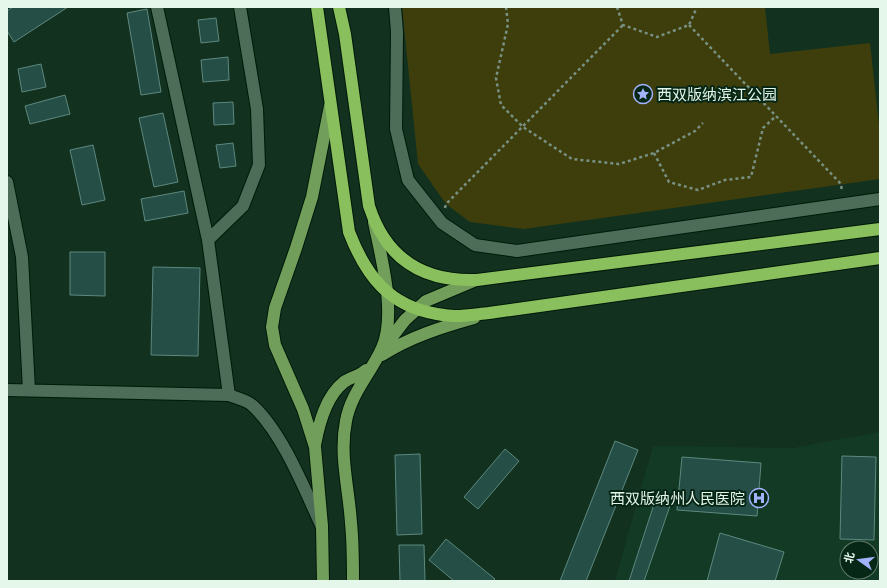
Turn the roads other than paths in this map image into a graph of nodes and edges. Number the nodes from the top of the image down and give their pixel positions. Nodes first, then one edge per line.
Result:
1 (157, 7) edge
2 (240, 7) edge
3 (317, 7) edge
4 (339, 7) edge
5 (395, 7) edge
6 (332, 99) junction
7 (7, 182) edge
8 (880, 199) edge
9 (374, 221) junction
10 (880, 229) edge
11 (208, 240) junction
12 (880, 258) edge
13 (477, 280) junction
14 (388, 292) junction
15 (415, 310) junction
16 (489, 313) junction
17 (376, 359) junction
18 (7, 390) edge
19 (29, 390) junction
20 (229, 395) junction
21 (315, 447) junction
22 (322, 526) junction
23 (323, 581) edge
24 (353, 581) edge

1 - 11 street
2 - 11 street
3 - 6 highway
4 - 9 highway
5 - 8 street
6 - 14 highway
6 - 21 main road
7 - 19 street
9 - 13 highway
9 - 14 main road
10 - 13 highway
11 - 20 street
12 - 16 highway
13 - 15 main road
14 - 15 highway
14 - 17 main road
15 - 16 highway
15 - 17 main road
16 - 17 main road
17 - 21 main road
17 - 24 main road
18 - 19 street
19 - 20 street
20 - 22 street
21 - 22 main road
22 - 23 main road

